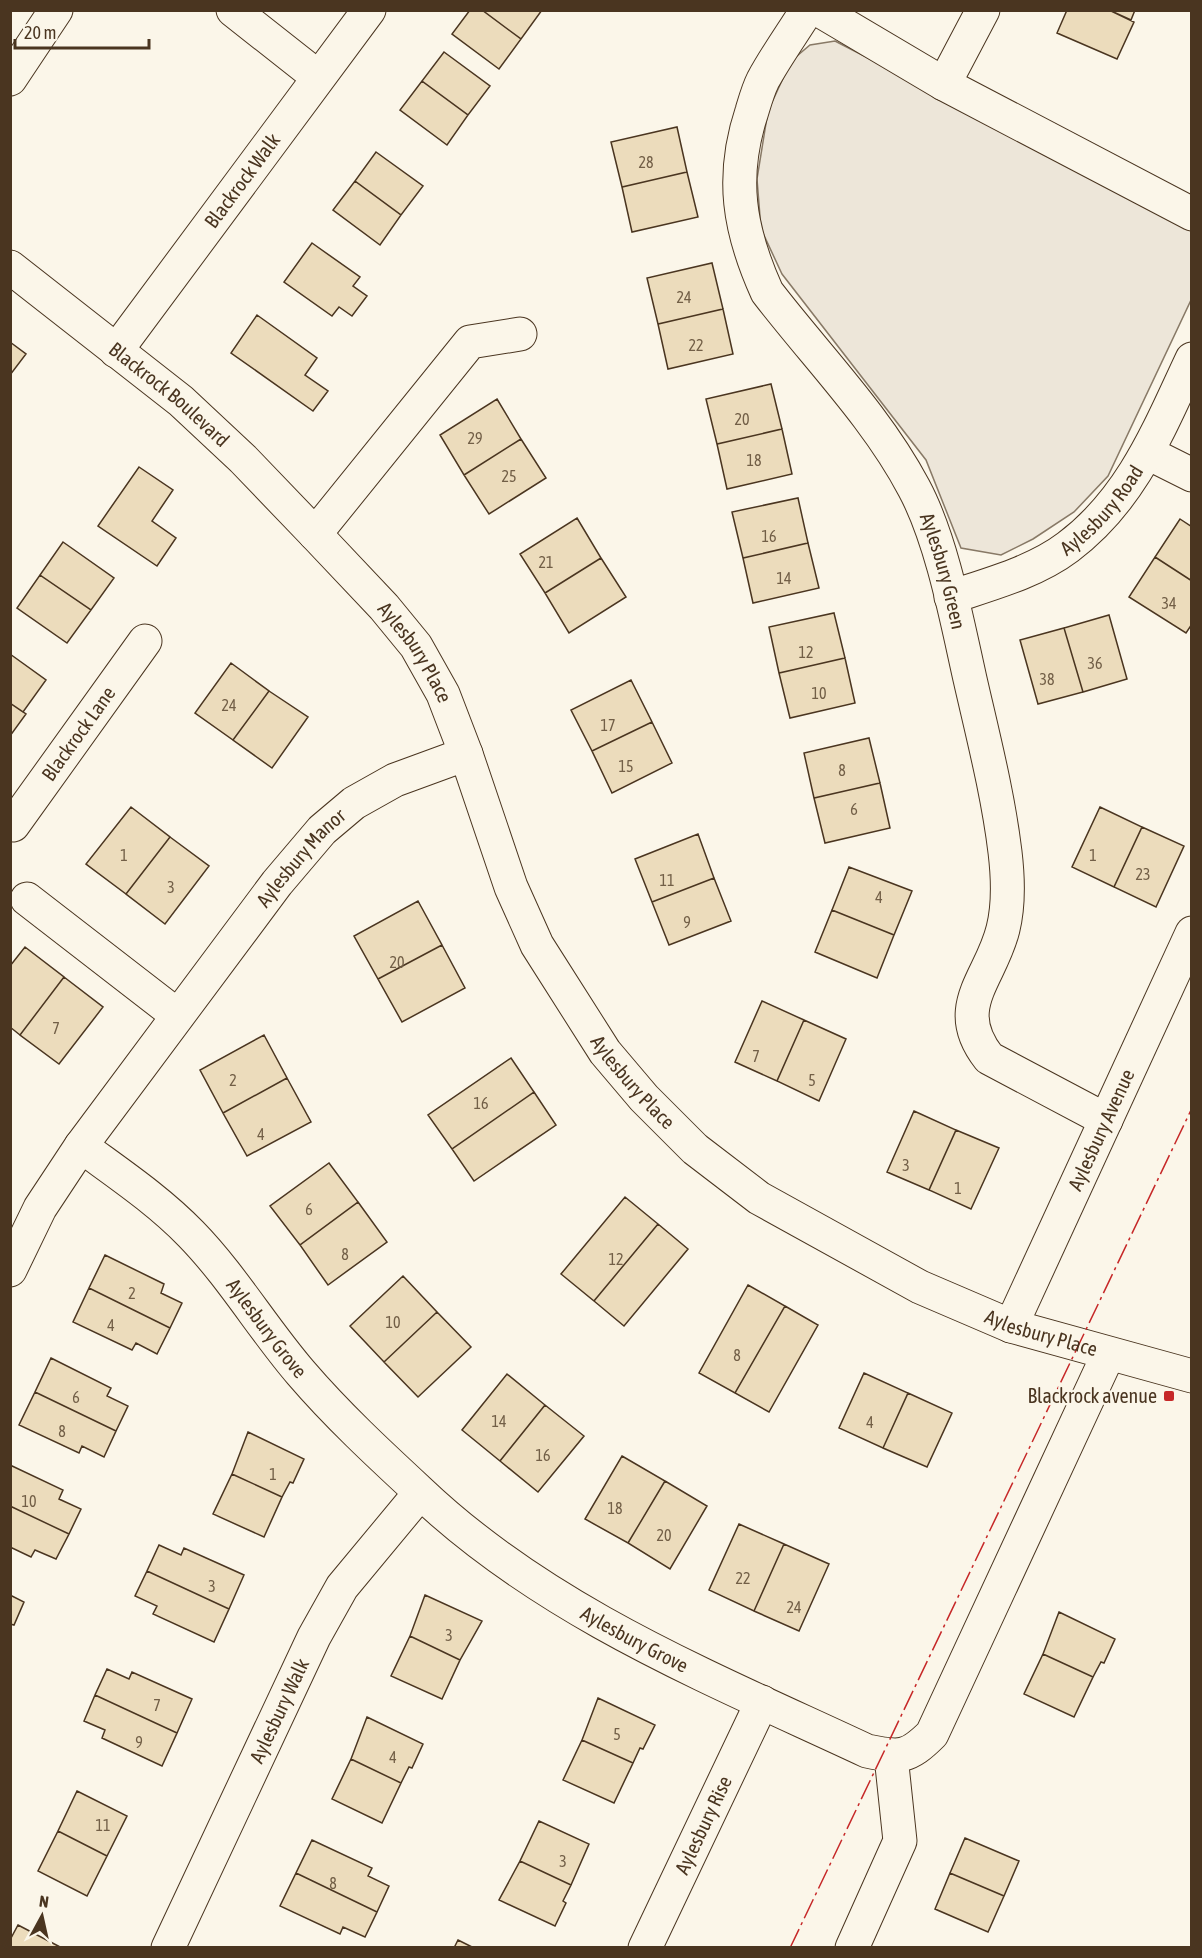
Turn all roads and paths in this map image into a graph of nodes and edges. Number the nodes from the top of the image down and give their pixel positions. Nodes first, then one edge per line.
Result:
1 (56, 10) edge
2 (232, 10) edge
3 (369, 10) edge
4 (807, 10) edge
5 (819, 10) edge
6 (982, 10) edge
7 (318, 77) junction
8 (10, 79) edge
9 (944, 84) junction
10 (1191, 214) edge
11 (10, 267) edge
12 (520, 334) dead end
13 (116, 351) junction
14 (1191, 359) edge
15 (1148, 453) junction
16 (1191, 475) edge
17 (315, 534) junction
18 (951, 597) junction
19 (145, 641) dead end
20 (466, 754) junction
21 (10, 823) edge
22 (27, 899) dead end
23 (1191, 933) edge
24 (1179, 991) edge
25 (177, 1015) junction
26 (1106, 1120) junction
27 (81, 1146) junction
28 (10, 1270) edge
29 (1011, 1326) junction
30 (1108, 1355) junction
31 (1191, 1376) edge
32 (420, 1493) junction
33 (762, 1702) junction
34 (891, 1756) junction
35 (168, 1947) edge
36 (645, 1947) edge
37 (852, 1947) edge

1 - 8 street
2 - 7 street
3 - 7 street, Blackrock Walk
4 - 18 street, Aylesbury Green
5 - 9 street
6 - 9 street
7 - 13 street, Blackrock Walk
9 - 10 street
11 - 13 street, Blackrock Boulevard
12 - 17 street
13 - 17 street, Blackrock Boulevard
14 - 15 street, Aylesbury Road
15 - 16 street
15 - 18 street, Aylesbury Road
17 - 20 street, Aylesbury Place
18 - 26 street, Aylesbury Green
19 - 21 street, Blackrock Lane
20 - 25 street, Aylesbury Manor
20 - 29 street, Aylesbury Place
22 - 25 street
23 - 24 street, Aylesbury Avenue
24 - 26 street, Aylesbury Avenue
25 - 27 street, Aylesbury Manor
26 - 29 street, Aylesbury Avenue
27 - 28 street, Aylesbury Manor
27 - 32 street, Aylesbury Grove
29 - 30 street, Aylesbury Place
30 - 31 street, Aylesbury Place
30 - 34 street
32 - 33 street, Aylesbury Grove
32 - 35 street, Aylesbury Walk
33 - 34 street, Aylesbury Grove
33 - 36 street, Aylesbury Rise
34 - 37 street

